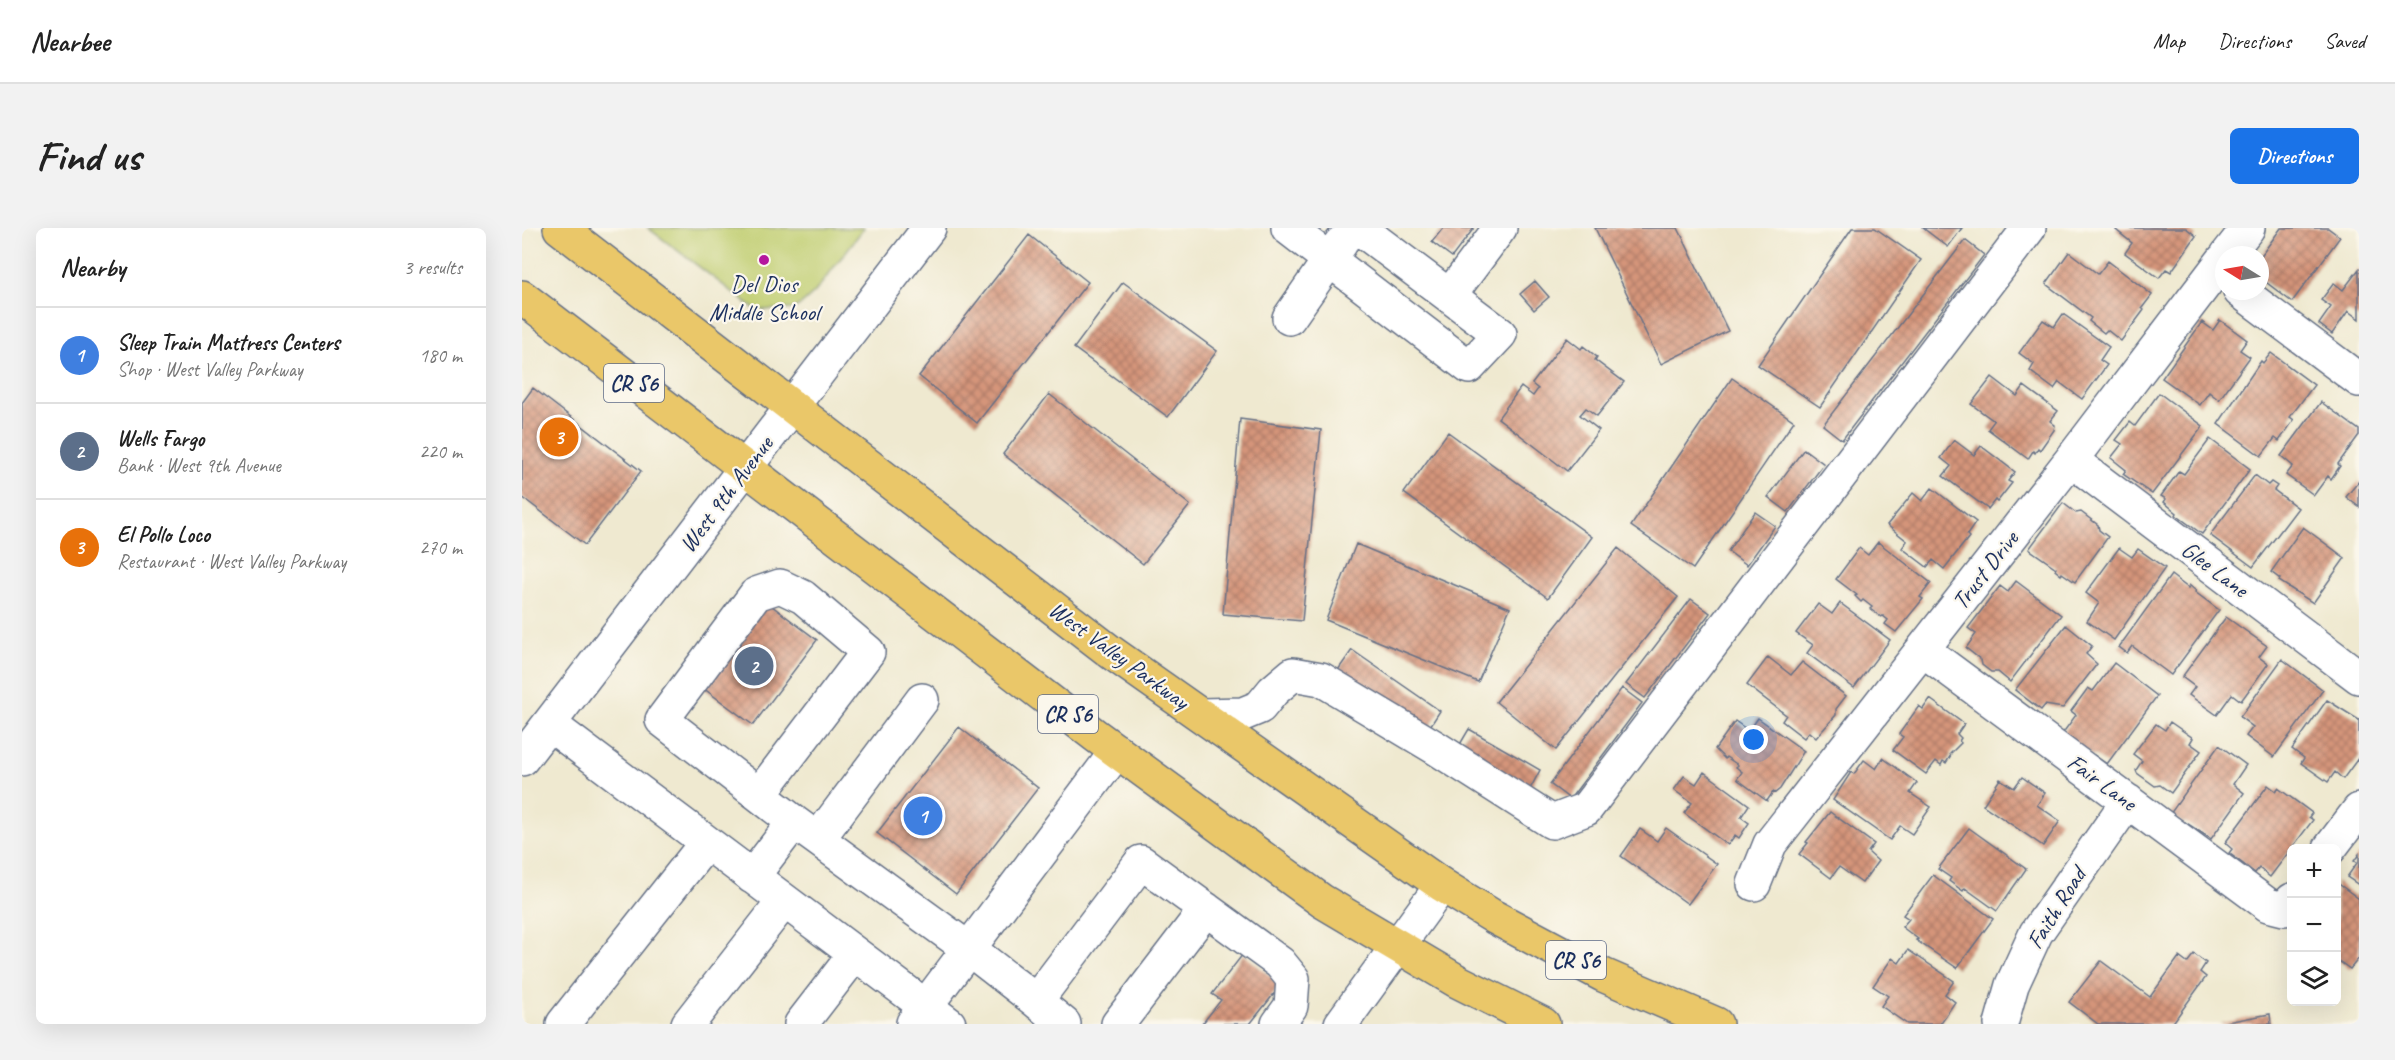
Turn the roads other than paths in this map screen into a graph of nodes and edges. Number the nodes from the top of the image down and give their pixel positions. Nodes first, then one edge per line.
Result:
1 (560, 228) edge
2 (928, 228) edge
3 (1288, 228) edge
4 (1353, 228) edge
5 (1359, 228) edge
6 (1500, 228) edge
7 (2248, 228) edge
8 (2016, 232) edge
9 (2236, 246) edge
10 (1328, 260) junction
11 (2215, 275) edge
12 (1450, 295) junction
13 (522, 297) edge
14 (2252, 300) edge
15 (1288, 318) dead end
16 (2359, 380) edge
17 (792, 407) junction
18 (2071, 460) junction
19 (746, 469) junction
20 (1923, 650) junction
21 (2359, 677) edge
22 (922, 700) dead end
23 (1201, 715) junction
24 (549, 724) junction
25 (1117, 751) junction
26 (522, 759) edge
27 (759, 795) junction
28 (2128, 801) junction
29 (2359, 810) edge
30 (806, 830) junction
31 (706, 843) junction
32 (2334, 844) edge
33 (752, 877) junction
34 (1754, 884) dead end
35 (1442, 885) junction
36 (784, 901) junction
37 (2287, 905) edge
38 (1206, 909) junction
39 (1398, 947) junction
40 (969, 949) junction
41 (855, 954) junction
42 (1036, 1000) junction
43 (929, 1018) edge
44 (563, 1024) edge
45 (688, 1024) edge
46 (801, 1024) edge
47 (1064, 1024) edge
48 (1118, 1024) edge
49 (1278, 1024) edge
50 (1341, 1024) edge
51 (1543, 1024) edge
52 (1716, 1024) edge
53 (2001, 1024) edge

1 - 17 main road, West Valley Parkway / CR S6
2 - 17 street, West 9th Avenue
3 - 10 street
4 - 10 street
5 - 12 street
6 - 12 street
7 - 9 street, Trust Drive
8 - 23 street
10 - 12 street
10 - 15 street
11 - 18 street, Trust Drive
13 - 19 main road, CR S6
14 - 16 street
17 - 19 street, West 9th Avenue
17 - 23 main road, West Valley Parkway / CR S6
18 - 20 street, Trust Drive
18 - 21 street, Glee Lane
19 - 24 street, West 9th Avenue
19 - 25 main road, CR S6
20 - 28 street, Fair Lane
20 - 34 street, Trust Drive
22 - 30 street
23 - 35 main road, West Valley Parkway / CR S6
24 - 26 street, West 9th Avenue
24 - 31 street
25 - 39 main road, CR S6
25 - 40 street
27 - 27 street
27 - 30 street
28 - 37 street, Fair Lane
28 - 53 street, Faith Road
29 - 32 street
30 - 33 street
30 - 40 street
31 - 33 street
31 - 44 street
33 - 36 street
35 - 39 street
35 - 52 main road, West Valley Parkway / CR S6
36 - 41 street
36 - 45 street
38 - 42 street
38 - 48 street
38 - 49 street
39 - 50 street
39 - 51 main road, CR S6
40 - 42 street
40 - 43 street
41 - 43 street
41 - 46 street
42 - 47 street

